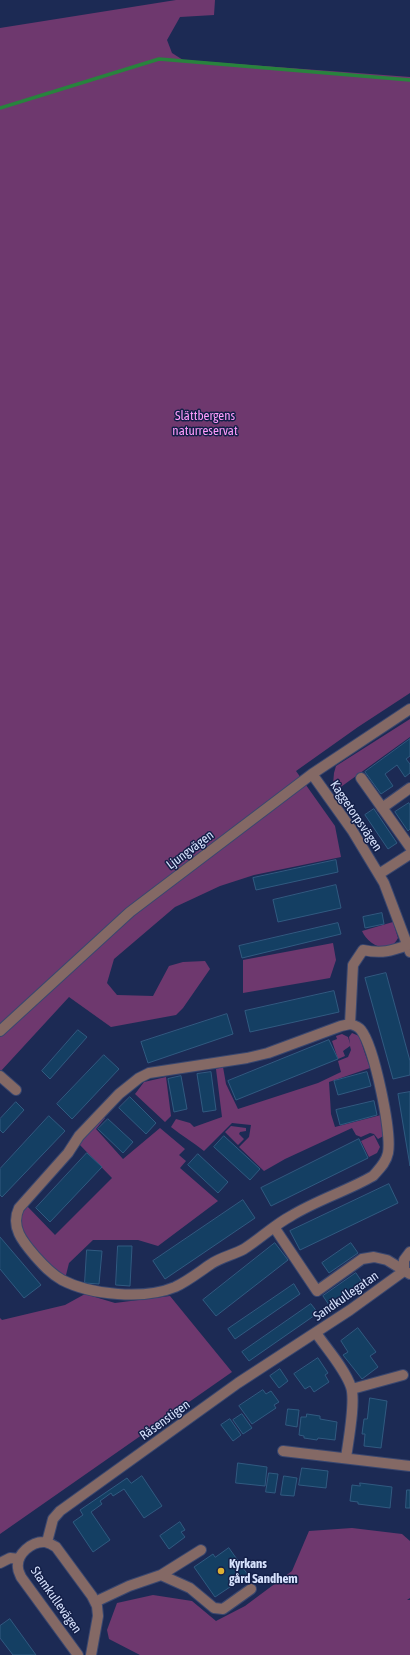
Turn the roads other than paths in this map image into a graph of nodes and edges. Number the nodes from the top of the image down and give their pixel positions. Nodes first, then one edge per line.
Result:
1 (410, 708) edge
2 (312, 774) junction
3 (361, 778) dead end
4 (410, 788) edge
5 (382, 808) junction
6 (410, 847) edge
7 (410, 854) edge
8 (379, 874) junction
9 (409, 948) edge
10 (350, 1024) junction
11 (0, 1031) edge
12 (0, 1076) edge
13 (16, 1090) dead end
14 (274, 1227) junction
15 (410, 1252) edge
16 (407, 1272) edge
17 (316, 1333) junction
18 (403, 1375) dead end
19 (352, 1389) junction
20 (283, 1451) dead end
21 (346, 1458) junction
22 (410, 1466) edge
23 (47, 1542) junction
24 (201, 1550) dead end
25 (19, 1559) junction
26 (0, 1563) edge
27 (161, 1576) junction
28 (251, 1589) dead end
29 (95, 1602) junction
30 (78, 1655) edge
31 (91, 1655) edge

1 - 2 street, Ljungvägen
2 - 8 street, Kaggetorpsvägen
2 - 11 street, Ljungvägen
3 - 5 street, Kaggetorpsvägen
4 - 5 street, Kaggetorpsvägen
5 - 6 street, Kaggetorpsvägen
7 - 8 street
8 - 9 street, Kaggetorpsvägen
9 - 10 street
10 - 14 street
10 - 14 street
12 - 13 street
14 - 16 street
15 - 16 street
16 - 17 street, Sandkullegatan
17 - 19 street, Sandkullegatan
17 - 23 street, Råsenstigen
18 - 19 street
19 - 21 street
20 - 21 street
21 - 22 street
23 - 25 street, Stamkullevägen
23 - 29 street, Stamkullevägen
24 - 27 street
25 - 26 street, Stamkullevägen
25 - 30 street, Stamkullevägen
27 - 28 street
27 - 29 street
29 - 31 street, Stamkullevägen

